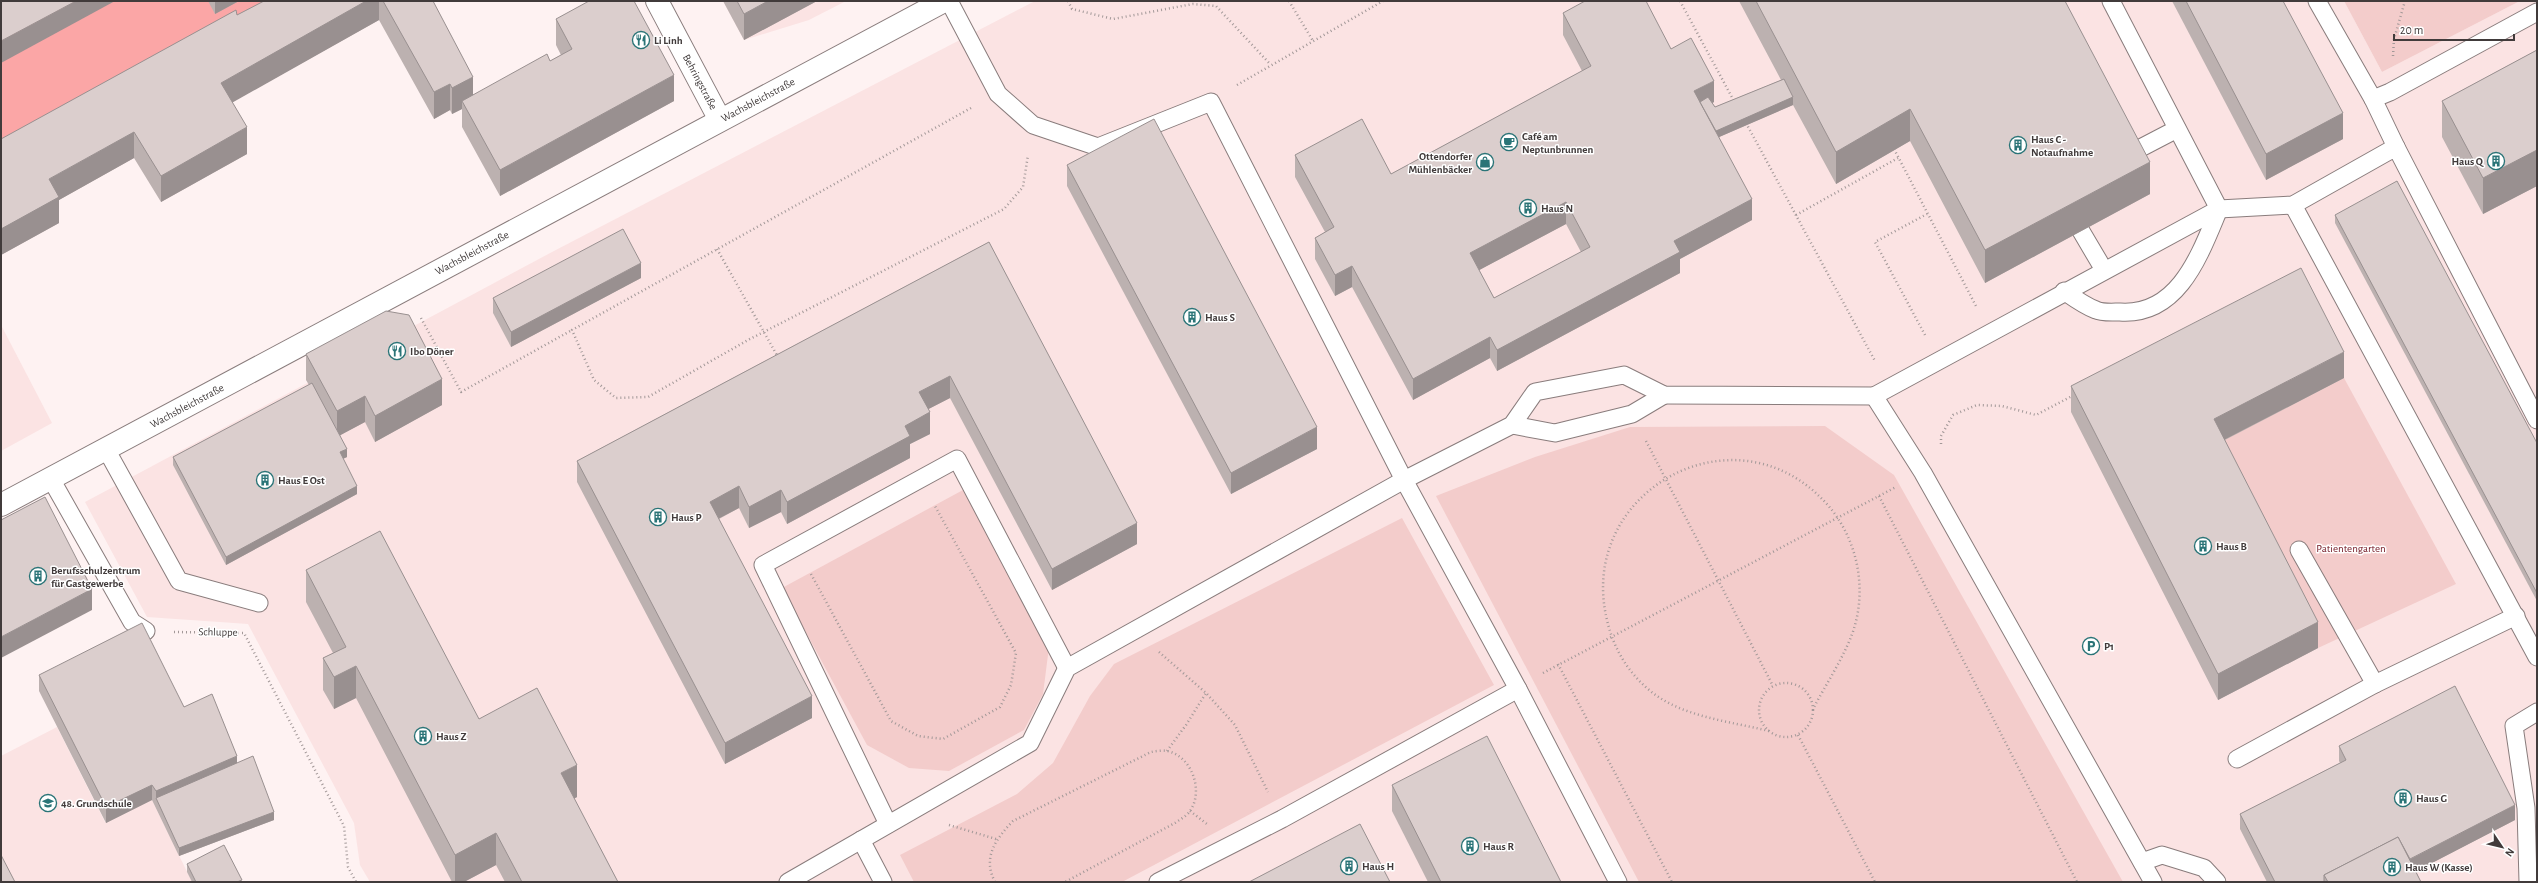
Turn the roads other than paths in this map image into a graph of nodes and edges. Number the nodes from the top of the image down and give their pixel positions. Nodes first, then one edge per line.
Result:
1 (657, 1) edge
2 (944, 1) edge
3 (949, 1) edge
4 (2111, 1) edge
5 (2317, 1) edge
6 (2537, 12) edge
7 (2373, 99) junction
8 (720, 120) junction
9 (2177, 129) junction
10 (2396, 147) junction
11 (2129, 154) edge
12 (2293, 205) junction
13 (2219, 209) junction
14 (2081, 231) edge
15 (2104, 270) junction
16 (2064, 291) junction
17 (1664, 396) junction
18 (1874, 396) junction
19 (2537, 420) edge
20 (1512, 425) junction
21 (106, 449) junction
22 (51, 479) junction
23 (1404, 480) junction
24 (1, 505) edge
25 (2299, 550) dead end
26 (259, 603) dead end
27 (2516, 616) junction
28 (146, 631) edge
29 (2537, 657) edge
30 (1067, 668) junction
31 (2375, 684) junction
32 (1518, 688) junction
33 (2537, 712) edge
34 (2237, 759) dead end
35 (888, 824) junction
36 (861, 840) junction
37 (2142, 862) junction
38 (2528, 863) junction
39 (788, 882) edge
40 (883, 882) edge
41 (1158, 882) edge
42 (1618, 882) edge
43 (2153, 882) edge
44 (2217, 882) edge
45 (2515, 882) edge
46 (2528, 882) edge

1 - 8 street, Behringstraße
2 - 8 street, Wachsbleichstraße
3 - 23 lane
4 - 9 lane
5 - 7 lane
6 - 7 lane
7 - 10 lane
8 - 21 street, Wachsbleichstraße
9 - 11 lane
9 - 13 lane
10 - 12 lane
10 - 19 lane
12 - 13 lane
12 - 27 lane
13 - 15 lane
13 - 16 lane
14 - 15 lane
15 - 16 lane
16 - 18 lane
17 - 18 lane
17 - 20 lane
17 - 20 lane
18 - 37 lane
20 - 23 lane
21 - 22 street, Wachsbleichstraße
21 - 26 lane
22 - 24 street, Wachsbleichstraße
22 - 28 lane
23 - 30 lane
23 - 32 lane
25 - 31 lane
27 - 29 lane
27 - 31 lane
30 - 35 lane
30 - 35 lane
31 - 34 lane
32 - 41 lane
32 - 42 lane
33 - 38 lane
35 - 36 lane
36 - 39 lane
36 - 40 lane
37 - 43 lane
37 - 44 lane
38 - 45 lane
38 - 46 lane

